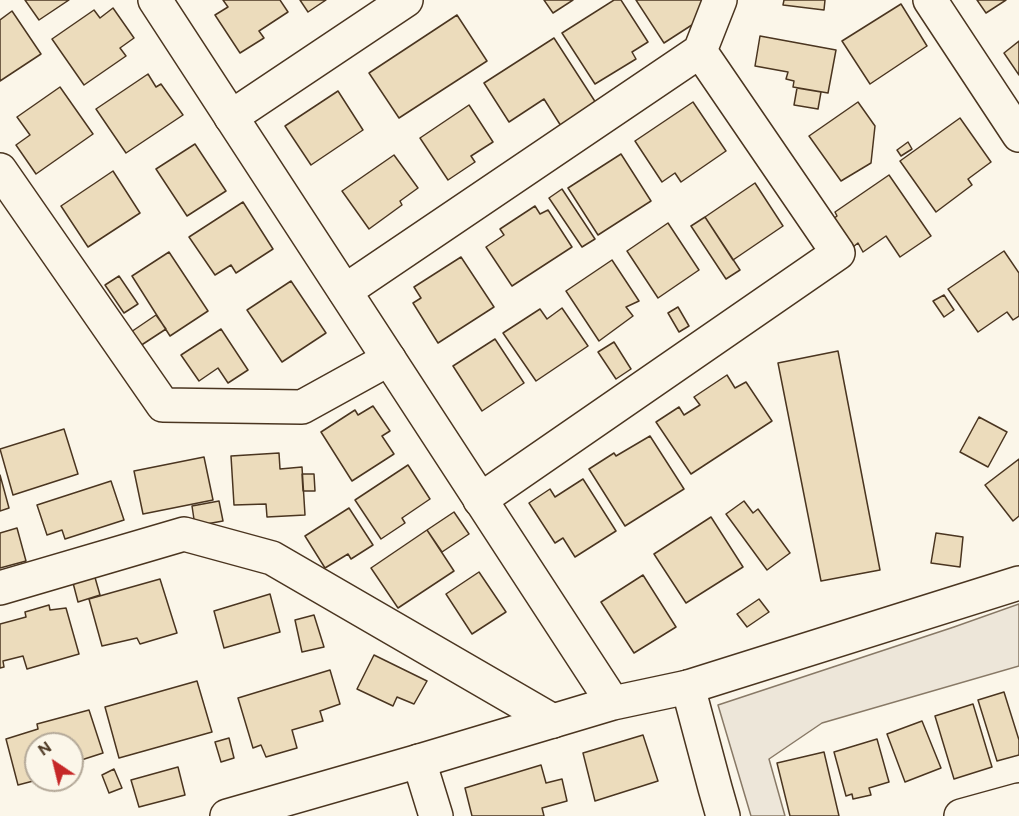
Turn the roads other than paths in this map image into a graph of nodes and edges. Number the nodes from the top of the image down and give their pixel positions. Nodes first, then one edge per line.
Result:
1 (155, 0) edge
2 (406, 0) edge
3 (720, 0) edge
4 (930, 0) edge
5 (700, 51) junction
6 (231, 117) junction
7 (1019, 135) edge
8 (0, 170) edge
9 (345, 291) junction
10 (389, 359) junction
11 (480, 500) junction
12 (1019, 583) edge
13 (0, 588) edge
14 (688, 687) junction
15 (613, 703) junction
16 (553, 721) junction
17 (419, 761) junction
18 (1019, 800) edge
19 (227, 816) edge
20 (436, 816) edge
21 (723, 816) edge
22 (961, 816) edge

1 - 6 street
2 - 6 street
3 - 5 street
4 - 7 street
5 - 9 street
5 - 11 street
6 - 9 street
8 - 10 street
9 - 10 street
10 - 11 street
11 - 15 street
12 - 14 street
13 - 16 street
14 - 15 street
14 - 21 street
15 - 16 street
16 - 17 street
17 - 19 street
17 - 20 street
18 - 22 street

